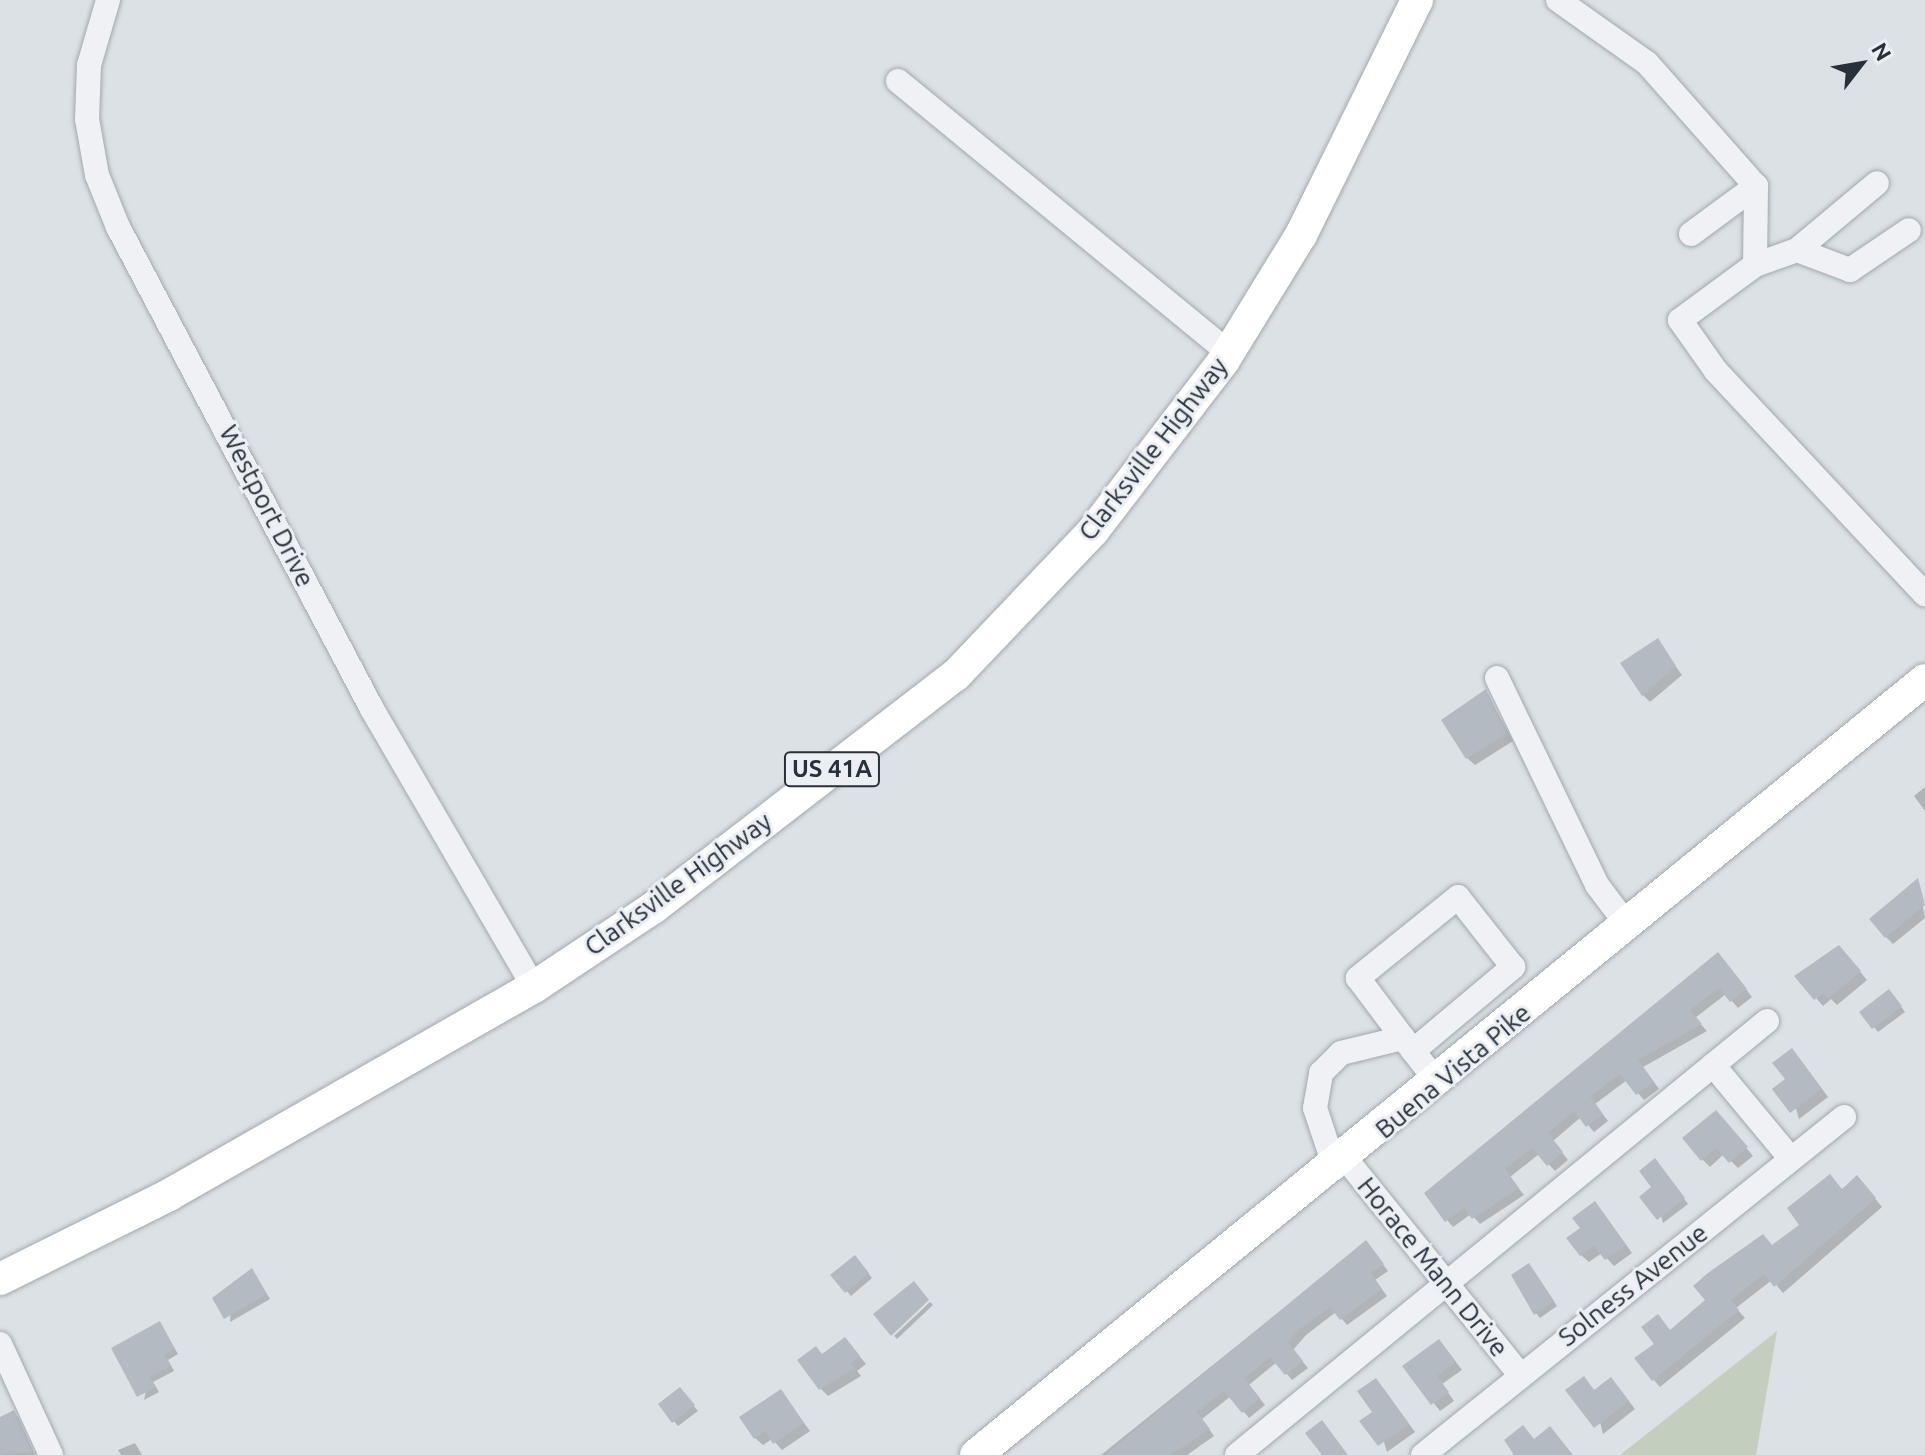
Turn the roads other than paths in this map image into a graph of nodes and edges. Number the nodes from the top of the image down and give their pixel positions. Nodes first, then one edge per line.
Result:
1 (108, 0) edge
2 (1417, 0) edge
3 (1558, 0) edge
4 (898, 81) dead end
5 (1877, 183) dead end
6 (1756, 186) junction
7 (1909, 230) dead end
8 (1691, 234) dead end
9 (1797, 250) junction
10 (1755, 265) junction
11 (1228, 352) junction
12 (1925, 594) edge
13 (1497, 678) dead end
14 (1925, 680) edge
15 (1628, 926) junction
16 (534, 987) junction
17 (1767, 1021) dead end
18 (1408, 1044) junction
19 (1713, 1065) junction
20 (1438, 1083) junction
21 (1844, 1117) dead end
22 (1791, 1159) junction
23 (1341, 1164) junction
24 (0, 1279) edge
25 (1447, 1285) junction
26 (0, 1344) edge
27 (1520, 1375) junction
28 (51, 1455) edge
29 (976, 1455) edge
30 (1237, 1455) edge
31 (1423, 1455) edge

1 - 16 street, Westport Drive
2 - 11 main road, Clarksville Highway / US 41A
3 - 6 street
4 - 11 street
5 - 9 street
6 - 8 street
6 - 10 street
7 - 9 street
9 - 10 street
10 - 12 street
11 - 16 main road, Clarksville Highway / US 41A
13 - 15 street
14 - 15 main road, Buena Vista Pike
15 - 20 main road, Buena Vista Pike
16 - 24 main road, Clarksville Highway / US 41A
17 - 19 street
18 - 18 street
18 - 20 street
18 - 23 street
19 - 22 street
19 - 25 street
20 - 23 main road, Buena Vista Pike
21 - 22 street, Solness Avenue
22 - 27 street, Solness Avenue
23 - 25 street, Horace Mann Drive
23 - 29 main road, Buena Vista Pike
25 - 27 street, Horace Mann Drive
25 - 30 street
26 - 28 street
27 - 31 street, Solness Avenue

